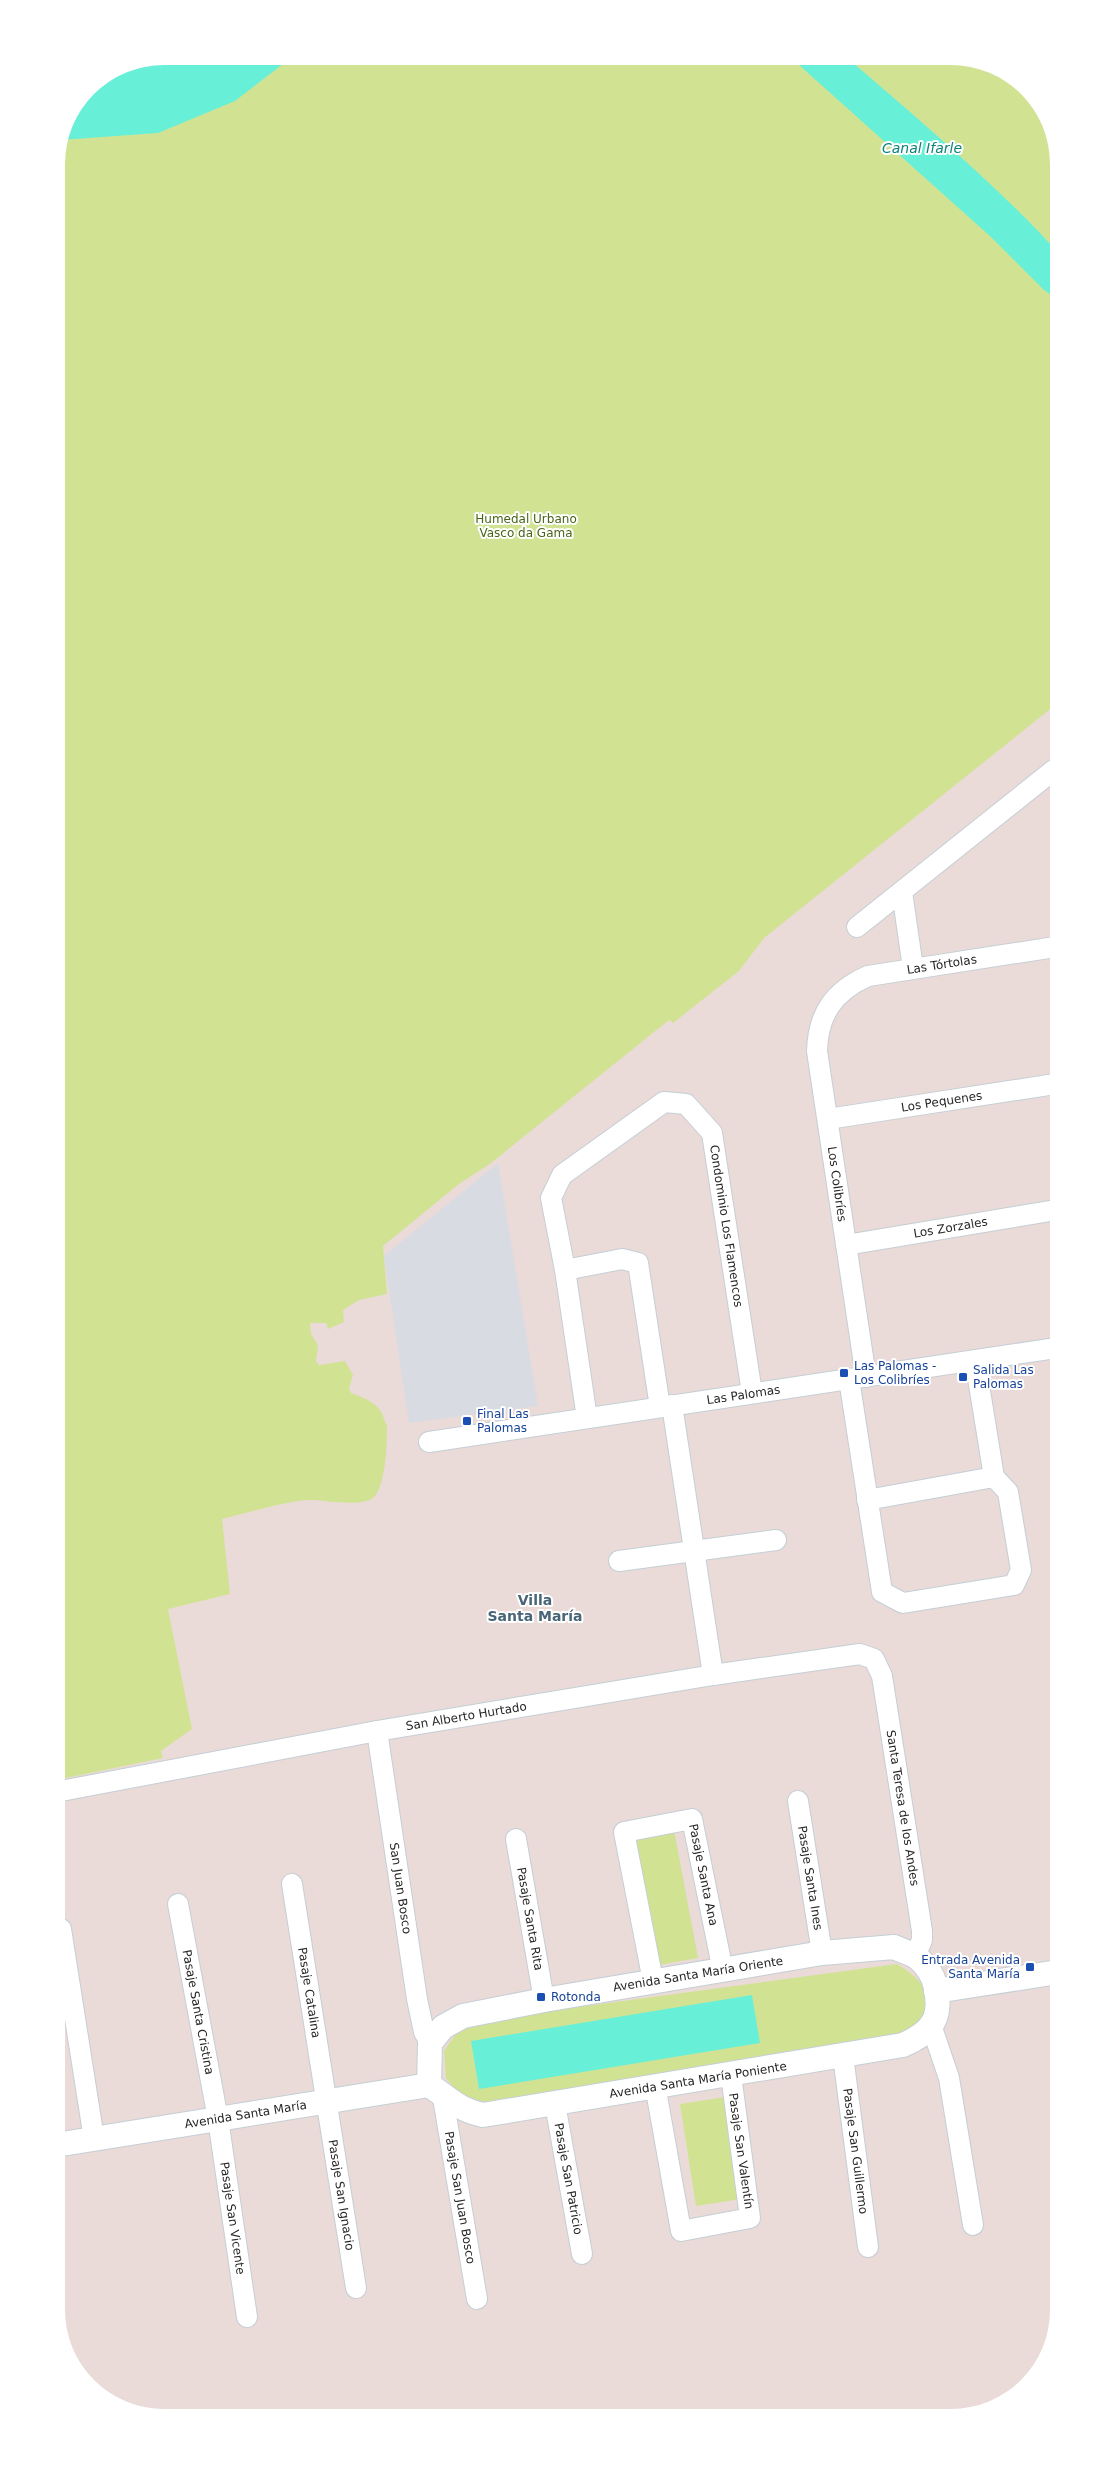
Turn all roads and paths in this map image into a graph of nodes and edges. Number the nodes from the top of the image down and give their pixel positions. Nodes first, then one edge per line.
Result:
1 (1050, 773) edge
2 (902, 892) junction
3 (857, 927) dead end
4 (1050, 948) edge
5 (913, 968) junction
6 (835, 996) joint
7 (1050, 1085) edge
8 (828, 1119) junction
9 (1050, 1211) edge
10 (846, 1245) junction
11 (565, 1270) junction
12 (1050, 1349) edge
13 (975, 1360) junction
14 (857, 1378) junction
15 (752, 1394) junction
16 (666, 1406) junction
17 (587, 1418) junction
18 (429, 1442) dead end
19 (994, 1477) junction
20 (867, 1500) junction
21 (776, 1540) dead end
22 (694, 1551) junction
23 (619, 1561) dead end
24 (874, 1659) joint
25 (713, 1675) junction
26 (377, 1730) junction
27 (65, 1790) edge
28 (798, 1801) dead end
29 (516, 1839) dead end
30 (292, 1884) dead end
31 (178, 1904) dead end
32 (822, 1953) junction
33 (65, 1954) edge
34 (916, 1956) junction
35 (723, 1971) junction
36 (1050, 1974) edge
37 (653, 1981) junction
38 (936, 1991) junction
39 (544, 2000) junction
40 (931, 2026) junction
41 (430, 2043) junction
42 (843, 2056) junction
43 (731, 2075) junction
44 (655, 2085) junction
45 (436, 2092) junction
46 (326, 2102) junction
47 (555, 2104) junction
48 (218, 2119) junction
49 (94, 2139) junction
50 (65, 2144) edge
51 (973, 2225) dead end
52 (868, 2247) dead end
53 (582, 2254) dead end
54 (356, 2288) dead end
55 (477, 2299) dead end
56 (247, 2317) dead end

1 - 2 street
2 - 3 street
2 - 5 street
4 - 5 street, Las Tórtolas
5 - 6 street, Las Tórtolas
6 - 8 street, Los Colibríes
7 - 8 street, Los Pequenes
8 - 10 street, Los Colibríes
9 - 10 street, Los Zorzales
10 - 14 street, Los Colibríes
11 - 15 street, Condominio Los Flamencos
11 - 16 street
11 - 17 street, Condominio Los Flamencos
12 - 13 street, Las Palomas
13 - 14 street, Las Palomas
13 - 19 street
14 - 15 street, Las Palomas
14 - 20 street, Los Colibríes
15 - 16 street, Las Palomas
16 - 17 street, Las Palomas
16 - 22 street
17 - 18 street, Las Palomas
19 - 20 street
19 - 20 street, Los Colibríes
21 - 22 street
22 - 23 street
22 - 25 street
24 - 25 street, San Alberto Hurtado
24 - 34 street, Santa Teresa de los Andes
25 - 26 street, San Alberto Hurtado
26 - 27 street, San Alberto Hurtado
26 - 41 street, San Juan Bosco
28 - 32 street, Pasaje Santa Ines
29 - 39 street, Pasaje Santa Rita
30 - 46 street, Pasaje Catalina
31 - 48 street, Pasaje Santa Cristina
32 - 34 street, Avenida Santa María Oriente
32 - 35 street, Avenida Santa María Oriente
33 - 49 street
34 - 38 street, Avenida Santa María Oriente
35 - 37 street, Avenida Santa María Oriente
35 - 37 street, Pasaje Santa Ana
36 - 38 street
37 - 39 street, Avenida Santa María Oriente
38 - 40 street
39 - 41 street, Avenida Santa María Oriente
40 - 42 street, Avenida Santa María Poniente
40 - 51 street
41 - 45 street
42 - 43 street, Avenida Santa María Poniente
42 - 52 street, Pasaje San Guillermo
43 - 44 street, Avenida Santa María Poniente
43 - 44 street, Pasaje San Valentín
44 - 47 street, Avenida Santa María Poniente
45 - 46 street, Avenida Santa María
45 - 47 street, Avenida Santa María Poniente
45 - 55 street, Pasaje San Juan Bosco
46 - 48 street, Avenida Santa María
46 - 54 street, Pasaje San Ignacio
47 - 53 street, Pasaje San Patricio
48 - 49 street, Avenida Santa María
48 - 56 street, Pasaje San Vicente
49 - 50 street, Avenida Santa María

